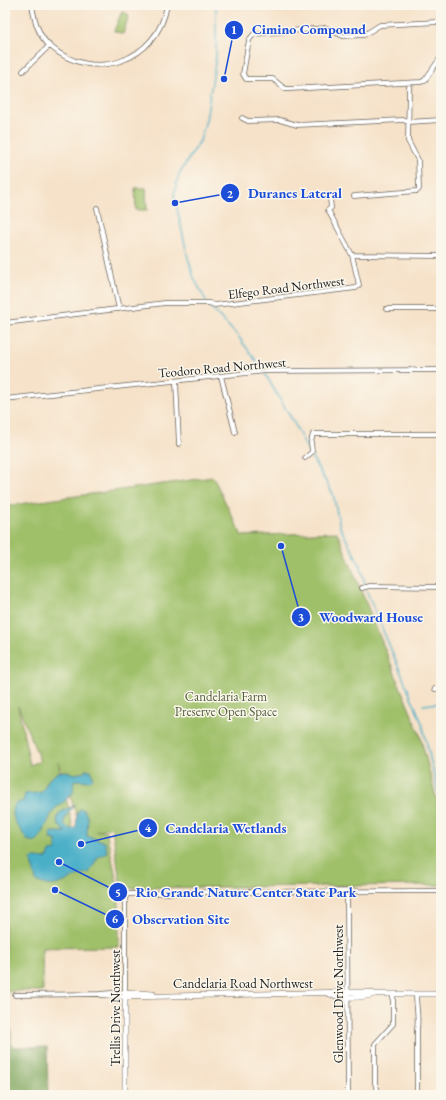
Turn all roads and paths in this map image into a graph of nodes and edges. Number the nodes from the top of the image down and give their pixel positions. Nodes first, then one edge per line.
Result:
1 (32, 5) edge
2 (168, 5) edge
3 (441, 24) edge
4 (49, 46) junction
5 (441, 57) edge
6 (23, 71) dead end
7 (409, 87) dead end
8 (242, 118) dead end
9 (441, 120) edge
10 (408, 122) junction
11 (354, 196) dead end
12 (330, 198) dead end
13 (97, 208) dead end
14 (352, 255) junction
15 (441, 256) edge
16 (119, 309) junction
17 (386, 309) dead end
18 (441, 309) edge
19 (5, 323) edge
20 (441, 370) edge
21 (221, 376) junction
22 (176, 381) junction
23 (5, 399) edge
24 (235, 432) dead end
25 (441, 434) edge
26 (179, 444) dead end
27 (308, 456) dead end
28 (441, 587) edge
29 (362, 588) dead end
30 (441, 688) edge
31 (435, 689) dead end
32 (441, 891) edge
33 (347, 892) junction
34 (125, 994) junction
35 (348, 994) junction
36 (393, 994) junction
37 (416, 994) junction
38 (441, 994) edge
39 (16, 995) dead end
40 (417, 1090) dead end
41 (379, 1094) dead end
42 (125, 1095) edge
43 (148, 1095) edge
44 (288, 1095) edge
45 (348, 1095) edge

1 - 4 street
2 - 4 street
3 - 5 street
4 - 6 street
7 - 10 street
8 - 10 street
9 - 10 street
10 - 11 street
12 - 14 street
13 - 16 street
14 - 15 street, Elfego Road Northwest
14 - 16 street, Elfego Road Northwest
16 - 19 street, Elfego Road Northwest
17 - 18 street
20 - 21 street, Teodoro Road Northwest
21 - 22 street, Teodoro Road Northwest
21 - 24 street
22 - 23 street, Teodoro Road Northwest
22 - 26 street
25 - 27 street
28 - 29 street
30 - 31 street
32 - 33 street
33 - 34 street, Trellis Drive Northwest
33 - 35 street, Glenwood Drive Northwest
34 - 35 street, Candelaria Road Northwest
34 - 39 street, Candelaria Road Northwest
34 - 42 street, Trellis Drive Northwest
35 - 36 street, Candelaria Road Northwest
35 - 45 street, Glenwood Drive Northwest
36 - 37 street, Candelaria Road Northwest
36 - 41 street
37 - 38 street, Candelaria Road Northwest
37 - 40 street
43 - 44 street

